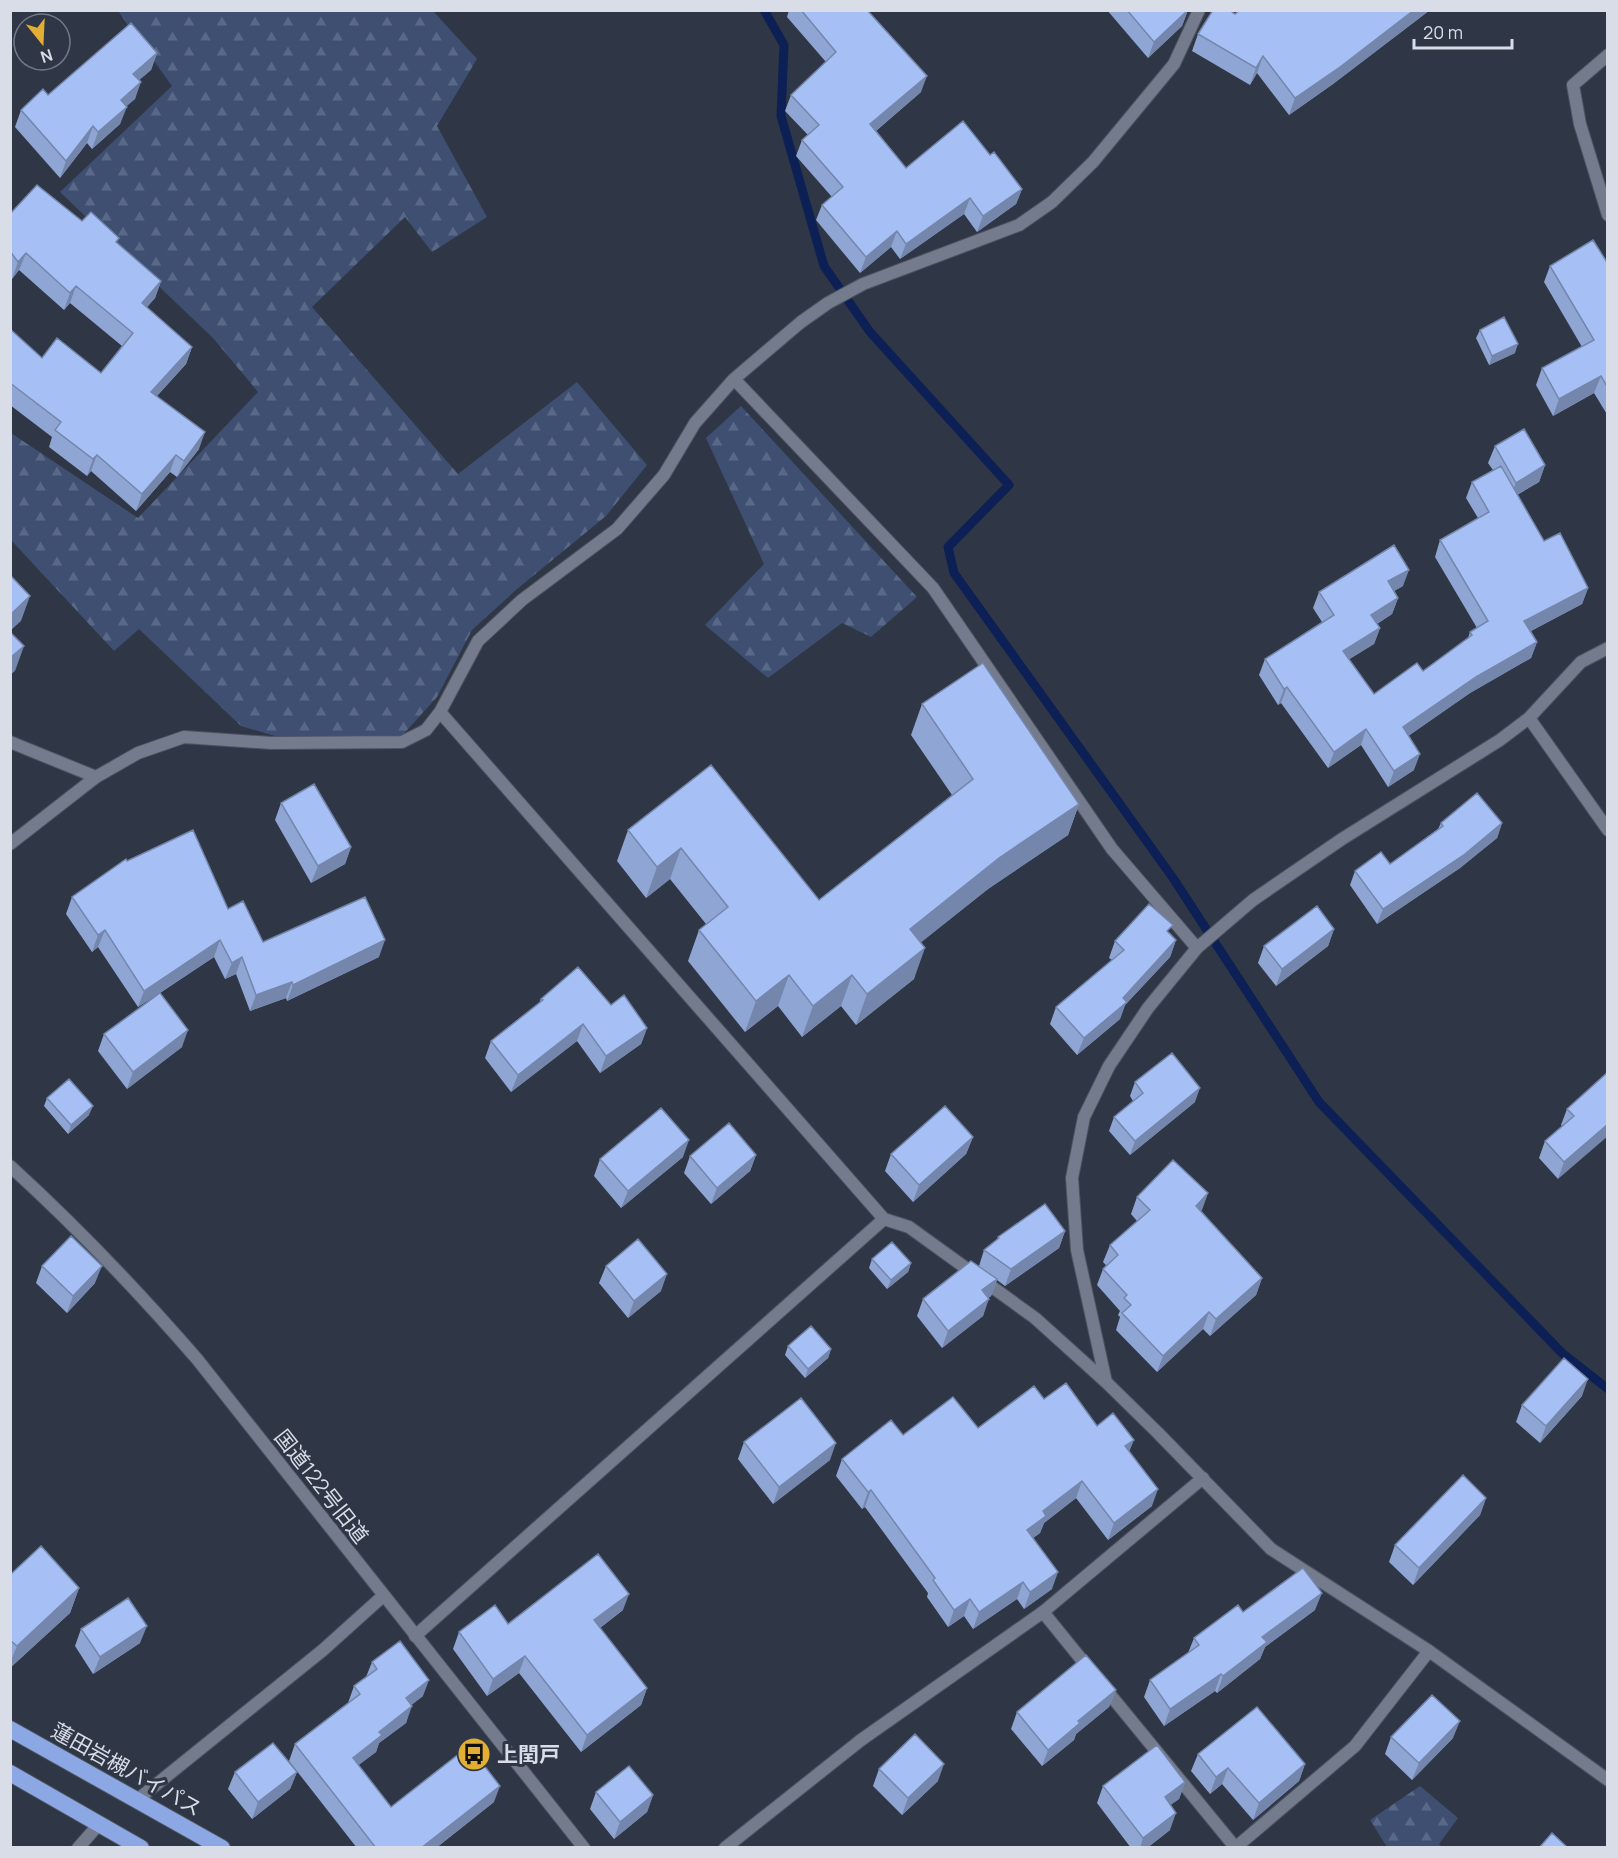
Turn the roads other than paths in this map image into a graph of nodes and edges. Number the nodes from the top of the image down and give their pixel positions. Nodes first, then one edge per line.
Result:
1 (1199, 10) edge
2 (1608, 56) edge
3 (1608, 215) edge
4 (734, 379) junction
5 (1608, 648) edge
6 (440, 712) junction
7 (1529, 718) junction
8 (10, 742) edge
9 (96, 777) junction
10 (1608, 830) edge
11 (10, 844) edge
12 (1197, 948) junction
13 (10, 1166) edge
14 (885, 1219) junction
15 (1106, 1382) junction
16 (1203, 1478) junction
17 (383, 1596) junction
18 (1043, 1612) junction
19 (415, 1636) junction
20 (1429, 1652) junction
21 (10, 1729) edge
22 (10, 1773) edge
23 (1608, 1780) edge
24 (137, 1800) junction
25 (100, 1823) junction
26 (1235, 1847) edge
27 (78, 1848) edge
28 (141, 1848) edge
29 (222, 1848) edge
30 (584, 1848) edge
31 (725, 1848) edge

1 - 4 street
2 - 3 street
4 - 6 street
4 - 12 street
5 - 7 street
6 - 9 street
6 - 14 street
7 - 10 street
7 - 12 street
8 - 9 street
9 - 11 street
12 - 15 street
13 - 17 street, 国道122号旧道
14 - 15 street
14 - 19 street
15 - 16 street
16 - 18 street
16 - 20 street
17 - 19 street, 国道122号旧道
17 - 24 street
18 - 26 street
18 - 31 street
19 - 30 street, 国道122号旧道
20 - 23 street
20 - 26 street
21 - 24 highway, 蓮田岩槻バイパス
22 - 25 highway
24 - 29 highway, 蓮田岩槻バイパス
25 - 27 street
25 - 28 highway

